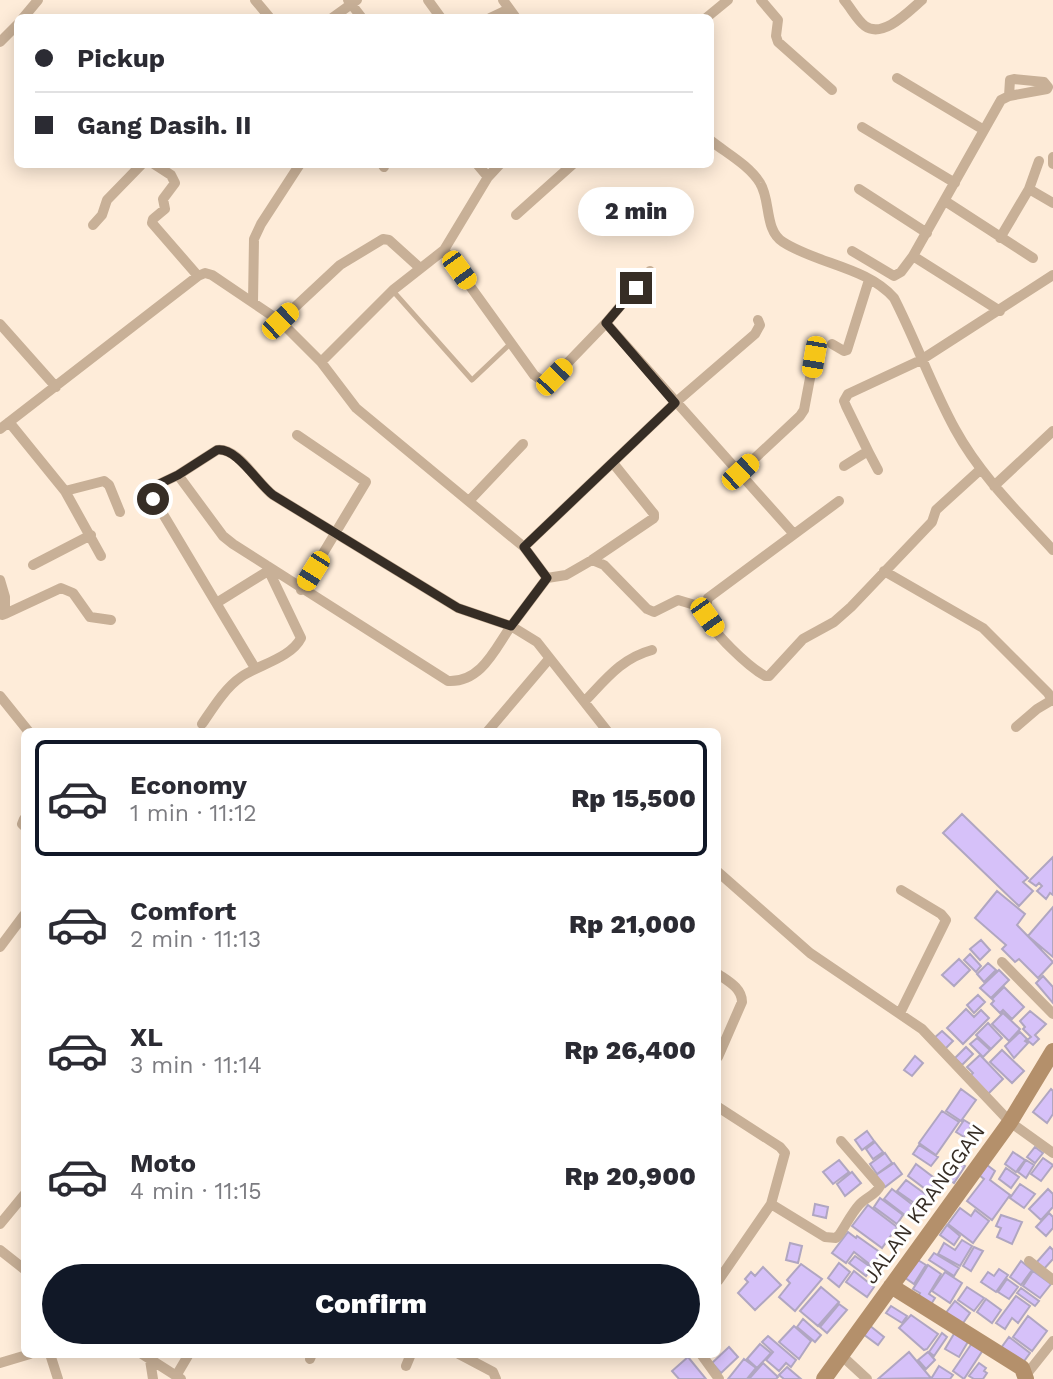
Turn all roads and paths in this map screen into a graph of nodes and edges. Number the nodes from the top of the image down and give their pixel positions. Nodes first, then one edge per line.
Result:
1 (38, 0) edge
2 (256, 0) edge
3 (728, 0) edge
4 (761, 0) edge
5 (844, 0) edge
6 (922, 0) edge
7 (352, 1) edge
8 (26, 14) edge
9 (267, 14) edge
10 (337, 14) edge
11 (711, 14) edge
12 (14, 30) edge
13 (0, 42) edge
14 (897, 78) dead end
15 (832, 90) dead end
16 (1009, 96) dead end
17 (862, 127) dead end
18 (984, 130) junction
19 (714, 143) edge
20 (1053, 157) edge
21 (1039, 161) dead end
22 (1053, 164) edge
23 (138, 168) edge
24 (160, 168) edge
25 (297, 168) edge
26 (480, 168) edge
27 (496, 168) edge
28 (569, 168) edge
29 (488, 177) junction
30 (955, 183) junction
31 (859, 189) dead end
32 (1029, 189) junction
33 (945, 201) junction
34 (1053, 203) edge
35 (516, 215) dead end
36 (93, 225) dead end
37 (927, 233) junction
38 (1000, 239) junction
39 (444, 250) junction
40 (852, 251) dead end
41 (914, 256) junction
42 (1033, 258) dead end
43 (420, 268) junction
44 (650, 271) dead end
45 (1053, 275) edge
46 (198, 276) junction
47 (869, 281) junction
48 (393, 290) junction
49 (253, 302) junction
50 (1000, 311) junction
51 (758, 320) dead end
52 (280, 321) junction
53 (606, 323) junction
54 (0, 324) edge
55 (511, 343) junction
56 (832, 344) dead end
57 (814, 357) dead end
58 (921, 360) junction
59 (321, 362) junction
60 (56, 387) junction
61 (675, 403) junction
62 (5, 426) edge
63 (1053, 431) edge
64 (297, 435) dead end
65 (523, 444) dead end
66 (868, 451) junction
67 (613, 463) junction
68 (844, 466) dead end
69 (981, 469) junction
70 (878, 470) dead end
71 (740, 472) junction
72 (178, 475) junction
73 (994, 485) junction
74 (65, 491) junction
75 (469, 501) junction
76 (839, 501) dead end
77 (120, 512) dead end
78 (337, 533) junction
79 (793, 533) junction
80 (91, 535) junction
81 (524, 547) junction
82 (1053, 550) edge
83 (101, 556) dead end
84 (592, 560) junction
85 (33, 565) dead end
86 (267, 568) junction
87 (884, 571) junction
88 (547, 578) junction
89 (0, 580) edge
90 (301, 590) junction
91 (218, 602) junction
92 (705, 608) junction
93 (3, 615) edge
94 (111, 620) dead end
95 (511, 626) junction
96 (652, 650) dead end
97 (549, 659) junction
98 (255, 668) junction
99 (0, 696) edge
100 (586, 701) junction
101 (1053, 701) edge
102 (202, 724) dead end
103 (1016, 727) dead end
104 (26, 728) edge
105 (490, 728) edge
106 (605, 728) edge
107 (721, 875) edge
108 (901, 891) dead end
109 (21, 918) edge
110 (4, 934) edge
111 (0, 947) edge
112 (1002, 961) dead end
113 (721, 976) edge
114 (900, 1013) junction
115 (1053, 1014) edge
116 (721, 1050) edge
117 (1053, 1051) edge
118 (721, 1109) edge
119 (1010, 1122) junction
120 (841, 1141) dead end
121 (1053, 1153) edge
122 (21, 1199) edge
123 (771, 1204) junction
124 (0, 1224) edge
125 (0, 1250) edge
126 (1029, 1261) dead end
127 (21, 1267) edge
128 (721, 1277) edge
129 (1053, 1280) edge
130 (891, 1286) junction
131 (1053, 1341) edge
132 (841, 1355) junction
133 (21, 1357) edge
134 (51, 1358) edge
135 (146, 1358) edge
136 (148, 1358) edge
137 (187, 1358) edge
138 (409, 1358) edge
139 (467, 1358) edge
140 (704, 1358) edge
141 (0, 1363) edge
142 (406, 1366) dead end
143 (1026, 1377) edge
144 (178, 1378) edge
145 (58, 1379) edge
146 (153, 1379) edge
147 (496, 1379) edge
148 (719, 1379) edge
149 (824, 1379) edge
150 (867, 1379) edge

1 - 8 street
2 - 9 street
3 - 11 street
4 - 15 street
5 - 6 street
7 - 10 street
12 - 13 street
14 - 18 street
16 - 18 street
17 - 30 street
18 - 30 street
19 - 47 street
20 - 22 street
21 - 32 street
23 - 36 street
24 - 46 street
25 - 49 street
26 - 29 street
27 - 29 street
28 - 35 street
29 - 39 street
30 - 33 street
31 - 37 street
32 - 34 street
32 - 38 street
33 - 37 street
33 - 38 street
37 - 41 street
38 - 42 street
39 - 43 street
39 - 55 street
40 - 41 street
41 - 50 street
43 - 48 street
43 - 52 street
44 - 53 street
45 - 50 street
46 - 49 street
46 - 60 street
47 - 56 street
47 - 58 street
48 - 55 lane
48 - 59 street
49 - 52 street
50 - 58 street
51 - 61 street
52 - 59 street
53 - 55 street
53 - 61 street
54 - 60 street
57 - 71 street
58 - 66 street
58 - 69 street
59 - 75 street
60 - 62 street
61 - 67 street
61 - 71 street
62 - 74 street
63 - 73 street
64 - 78 street
65 - 75 street
66 - 68 street
66 - 70 street
67 - 81 street
67 - 84 street
69 - 73 street
69 - 87 street
71 - 79 street
72 - 78 street
72 - 86 street
72 - 91 street
73 - 82 street
74 - 77 street
74 - 80 street
75 - 81 street
76 - 79 street
78 - 90 street
78 - 95 street
79 - 92 street
80 - 83 street
80 - 85 street
81 - 88 street
84 - 88 street
84 - 92 street
86 - 90 street
86 - 91 street
86 - 98 street
87 - 92 street
87 - 101 street
88 - 95 street
89 - 93 street
90 - 95 street
91 - 98 street
93 - 94 street
95 - 97 street
96 - 100 street
97 - 100 street
97 - 105 street
98 - 102 street
99 - 104 street
100 - 106 street
101 - 103 street
107 - 114 street
108 - 114 street
109 - 110 street
110 - 111 street
112 - 115 street
113 - 116 street
114 - 119 street
117 - 119 main road, JALAN KRANGGAN
118 - 123 street
119 - 121 street
119 - 130 main road, JALAN KRANGGAN
120 - 123 street
122 - 124 street
123 - 128 street
125 - 127 street
126 - 129 street
130 - 132 main road, JALAN KRANGGAN
130 - 143 main road
131 - 143 street
132 - 149 main road, JALAN KRANGGAN
132 - 150 street
133 - 141 street
134 - 145 street
135 - 146 street
136 - 144 street
137 - 144 street
138 - 142 street
139 - 147 street
140 - 148 street

